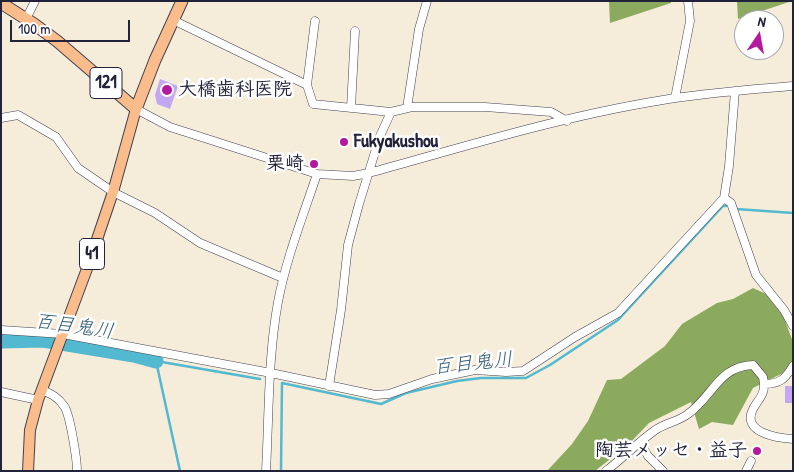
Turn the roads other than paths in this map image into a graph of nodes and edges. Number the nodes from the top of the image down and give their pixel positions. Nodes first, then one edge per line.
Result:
1 (35, 1) edge
2 (182, 1) edge
3 (427, 1) edge
4 (688, 1) edge
5 (1, 3) edge
6 (26, 18) junction
7 (173, 20) junction
8 (315, 21) dead end
9 (355, 31) dead end
10 (307, 85) junction
11 (793, 86) edge
12 (734, 91) junction
13 (675, 98) junction
14 (351, 108) junction
15 (407, 108) junction
16 (136, 109) junction
17 (391, 112) junction
18 (1, 118) edge
19 (567, 121) junction
20 (369, 173) junction
21 (317, 174) junction
22 (113, 192) junction
23 (724, 198) junction
24 (283, 278) junction
25 (793, 326) edge
26 (1, 330) edge
27 (61, 340) junction
28 (793, 366) edge
29 (271, 373) junction
30 (764, 384) junction
31 (329, 386) junction
32 (1, 392) edge
33 (40, 395) junction
34 (793, 439) edge
35 (640, 443) junction
36 (751, 461) dead end
37 (28, 471) edge
38 (77, 471) edge
39 (266, 471) edge
40 (606, 471) edge
41 (663, 471) edge
42 (746, 471) edge

1 - 6 street
2 - 7 highway, 121
3 - 15 street
4 - 13 street
5 - 6 highway, 121
6 - 16 highway, 121
7 - 10 street
7 - 16 highway, 121
8 - 10 street
9 - 14 street
10 - 14 street
11 - 12 street
12 - 13 street
12 - 23 street
13 - 19 street
14 - 17 street
15 - 17 street
15 - 19 street
16 - 21 street
16 - 22 main road, 41
17 - 20 street
18 - 22 street
19 - 20 street
20 - 21 street
20 - 31 street
21 - 24 street
22 - 24 street
22 - 27 main road, 41
23 - 25 street
23 - 31 street
24 - 29 street
26 - 27 street
27 - 29 street
27 - 33 main road, 41
28 - 30 street
29 - 31 street
29 - 39 street
30 - 34 street
30 - 35 street
32 - 33 street
33 - 37 main road, 41
33 - 38 street
35 - 40 street
35 - 41 street
36 - 42 street

